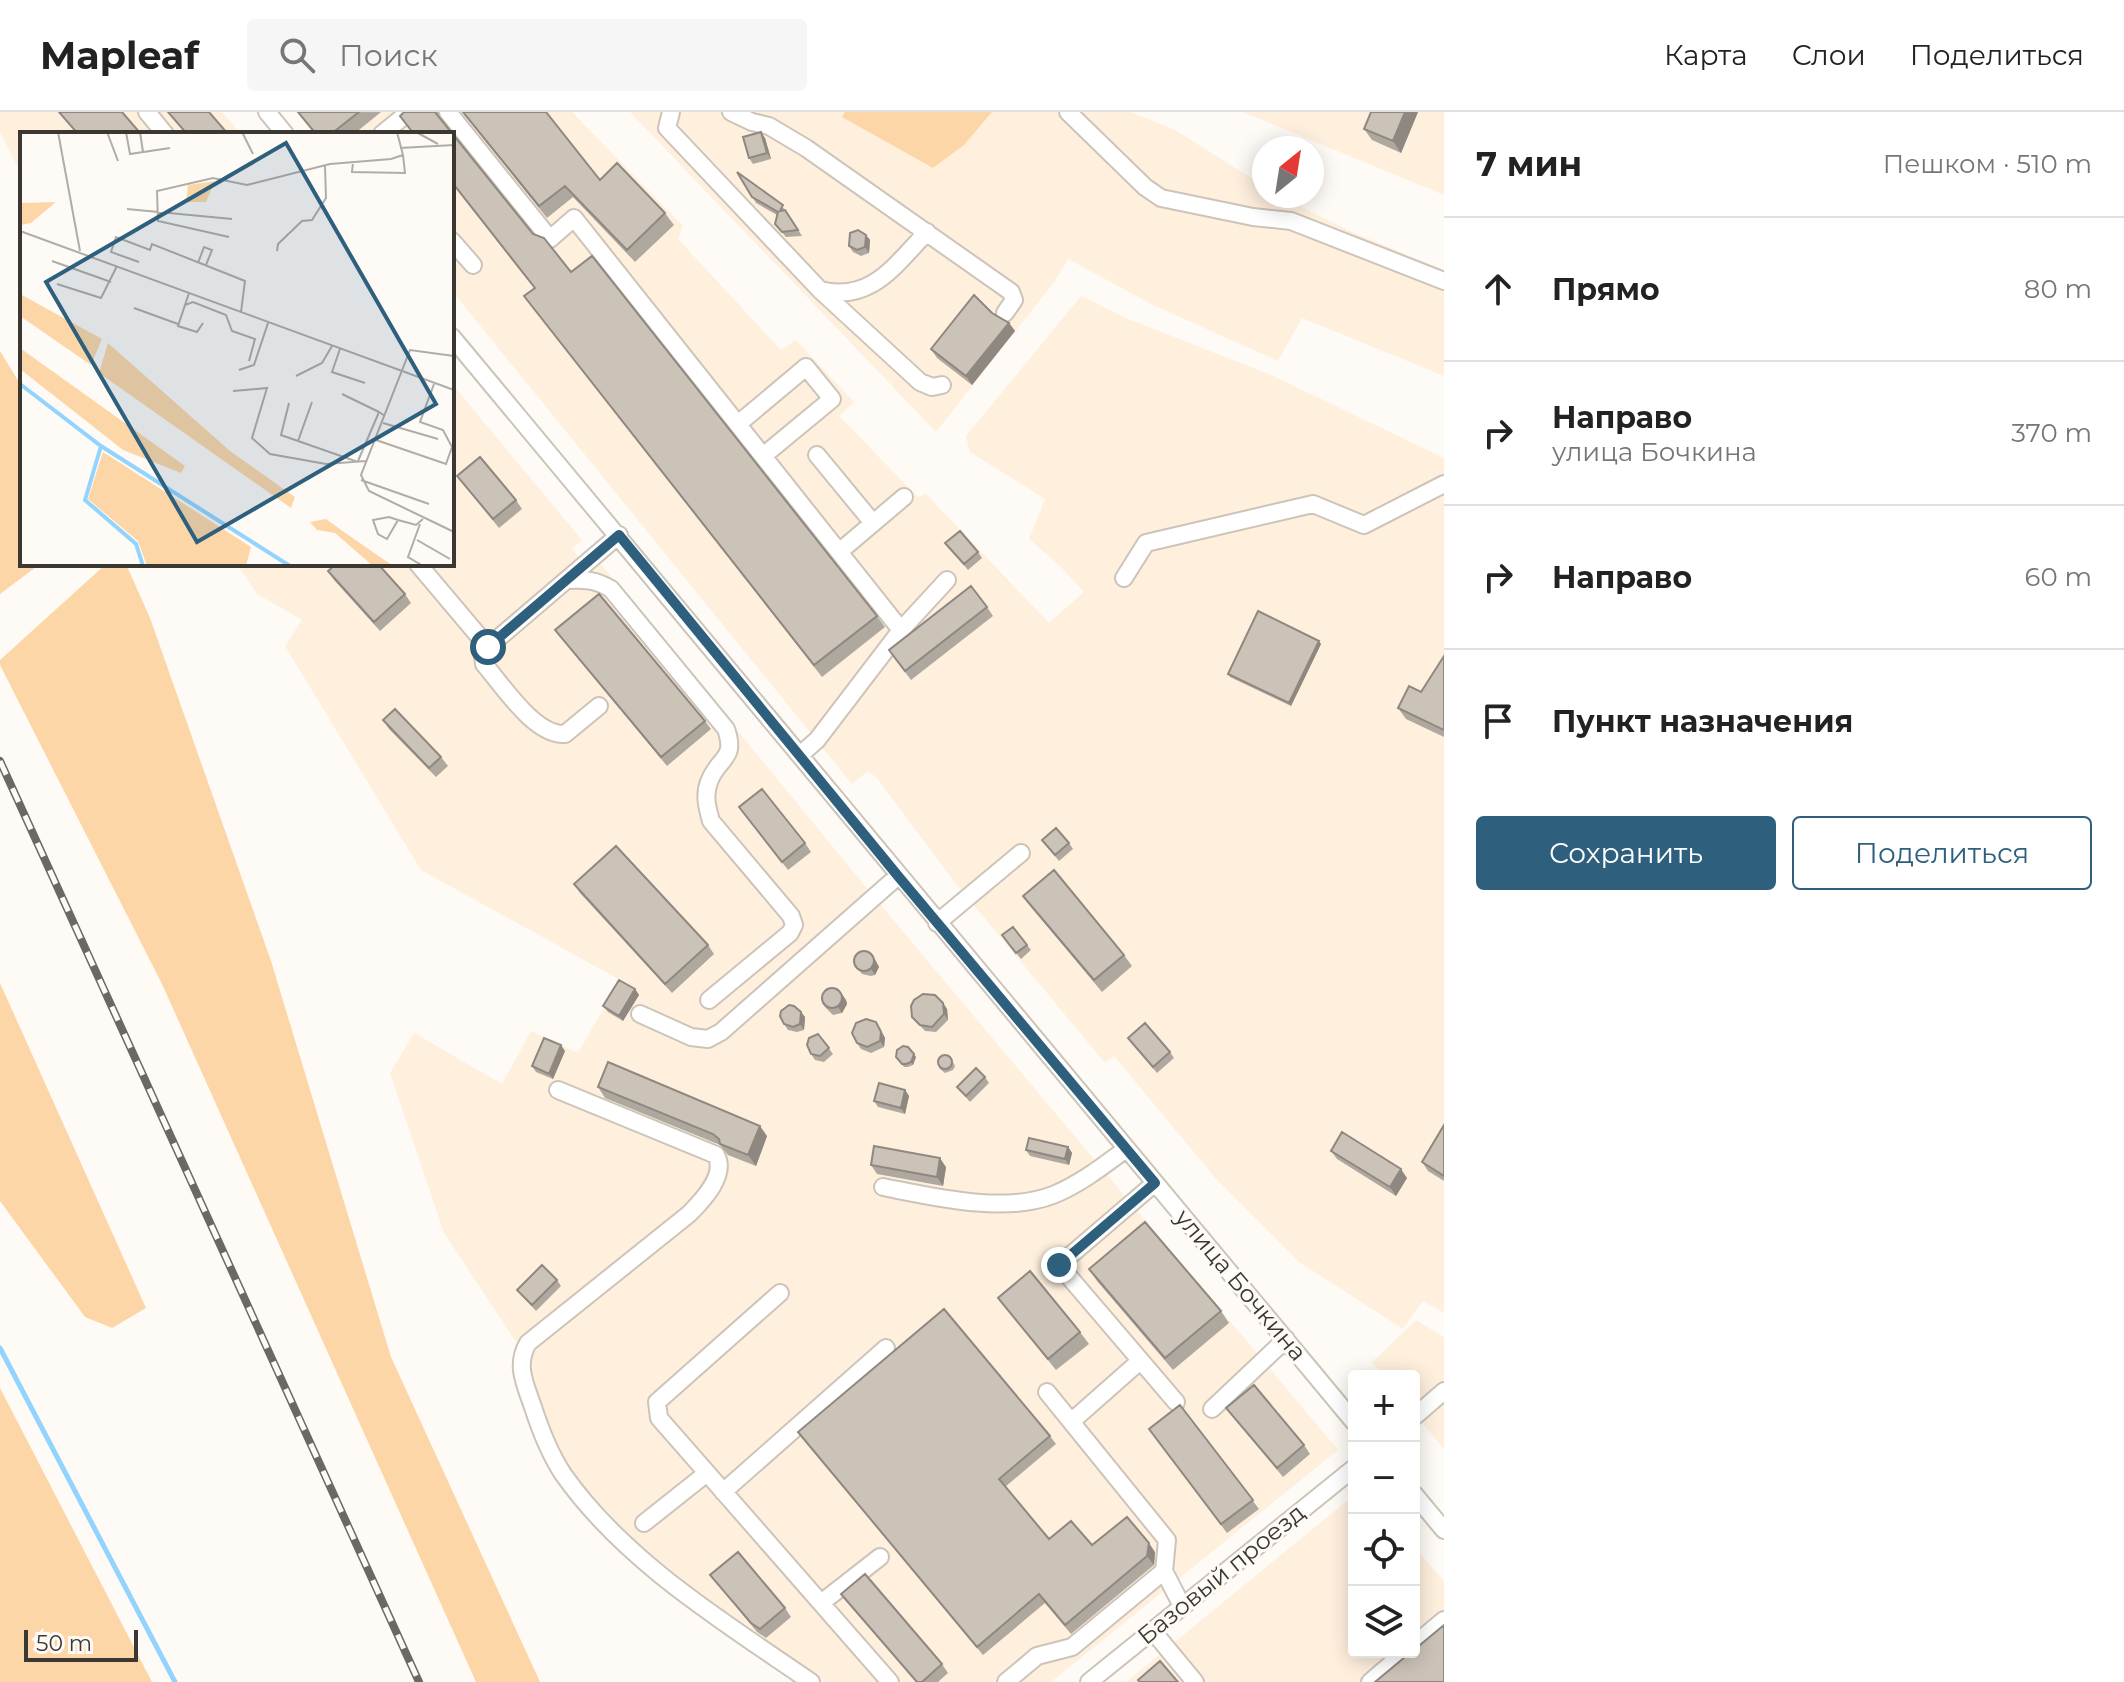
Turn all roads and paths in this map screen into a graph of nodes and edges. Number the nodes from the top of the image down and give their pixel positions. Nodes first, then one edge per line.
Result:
1 (147, 112) edge
2 (267, 112) edge
3 (409, 112) edge
4 (448, 112) edge
5 (671, 112) edge
6 (731, 112) edge
7 (1068, 112) edge
8 (163, 132) edge
9 (283, 132) edge
10 (384, 132) edge
11 (927, 232) junction
12 (454, 243) edge
13 (473, 265) dead end
14 (1444, 281) edge
15 (820, 290) junction
16 (1005, 313) dead end
17 (454, 339) edge
18 (942, 385) dead end
19 (738, 424) junction
20 (817, 455) dead end
21 (763, 456) junction
22 (1444, 484) edge
23 (904, 497) dead end
24 (873, 523) junction
25 (619, 535) junction
26 (839, 552) junction
27 (420, 566) edge
28 (1124, 578) dead end
29 (567, 580) junction
30 (947, 580) dead end
31 (901, 630) junction
32 (488, 647) junction
33 (599, 706) dead end
34 (800, 755) junction
35 (1021, 853) dead end
36 (898, 876) junction
37 (937, 923) junction
38 (709, 1000) dead end
39 (640, 1014) dead end
40 (558, 1090) dead end
41 (1126, 1149) junction
42 (1155, 1183) junction
43 (883, 1187) dead end
44 (780, 1293) dead end
45 (1286, 1339) junction
46 (886, 1348) dead end
47 (1140, 1361) junction
48 (1444, 1391) edge
49 (1047, 1392) dead end
50 (1176, 1402) dead end
51 (1212, 1409) dead end
52 (1420, 1412) edge
53 (1348, 1415) edge
54 (1072, 1421) junction
55 (707, 1473) junction
56 (1348, 1473) edge
57 (723, 1492) junction
58 (1420, 1501) edge
59 (644, 1523) dead end
60 (1444, 1530) edge
61 (880, 1557) dead end
62 (1164, 1571) junction
63 (821, 1603) junction
64 (1182, 1606) junction
65 (1444, 1620) edge
66 (1152, 1630) junction
67 (1420, 1640) edge
68 (1398, 1658) edge
69 (811, 1682) edge
70 (890, 1682) edge
71 (1006, 1682) edge
72 (1089, 1682) edge
73 (1195, 1682) edge
74 (1370, 1682) edge

1 - 8 street
2 - 9 street
3 - 10 street
4 - 19 street
5 - 15 street
6 - 11 street
7 - 14 street
11 - 15 street
11 - 16 street
12 - 13 street
15 - 18 street
17 - 25 street, улица Бочкина
19 - 21 street
19 - 21 street
20 - 24 street
21 - 26 street
22 - 28 street
23 - 24 street
24 - 26 street
25 - 29 street
25 - 34 street, улица Бочкина
26 - 31 street
27 - 32 street
29 - 32 street
29 - 38 street
30 - 31 street
31 - 34 street
32 - 33 street
34 - 36 street, улица Бочкина
35 - 37 street
36 - 37 street, улица Бочкина
36 - 39 street
37 - 41 street, улица Бочкина
40 - 69 street
41 - 42 street, улица Бочкина
41 - 43 street
42 - 45 street, улица Бочкина
42 - 47 street
44 - 55 street
45 - 51 street
45 - 53 street, улица Бочкина
46 - 57 street
47 - 50 street
47 - 54 street
48 - 52 street
49 - 54 street
54 - 62 street
55 - 57 street
55 - 59 street
56 - 64 street, Базовый проезд
57 - 63 street
58 - 60 street
61 - 63 street
62 - 64 street
62 - 71 street
63 - 70 street
64 - 66 street, Базовый проезд
65 - 67 street
66 - 72 street, Базовый проезд
66 - 73 street
68 - 74 street

